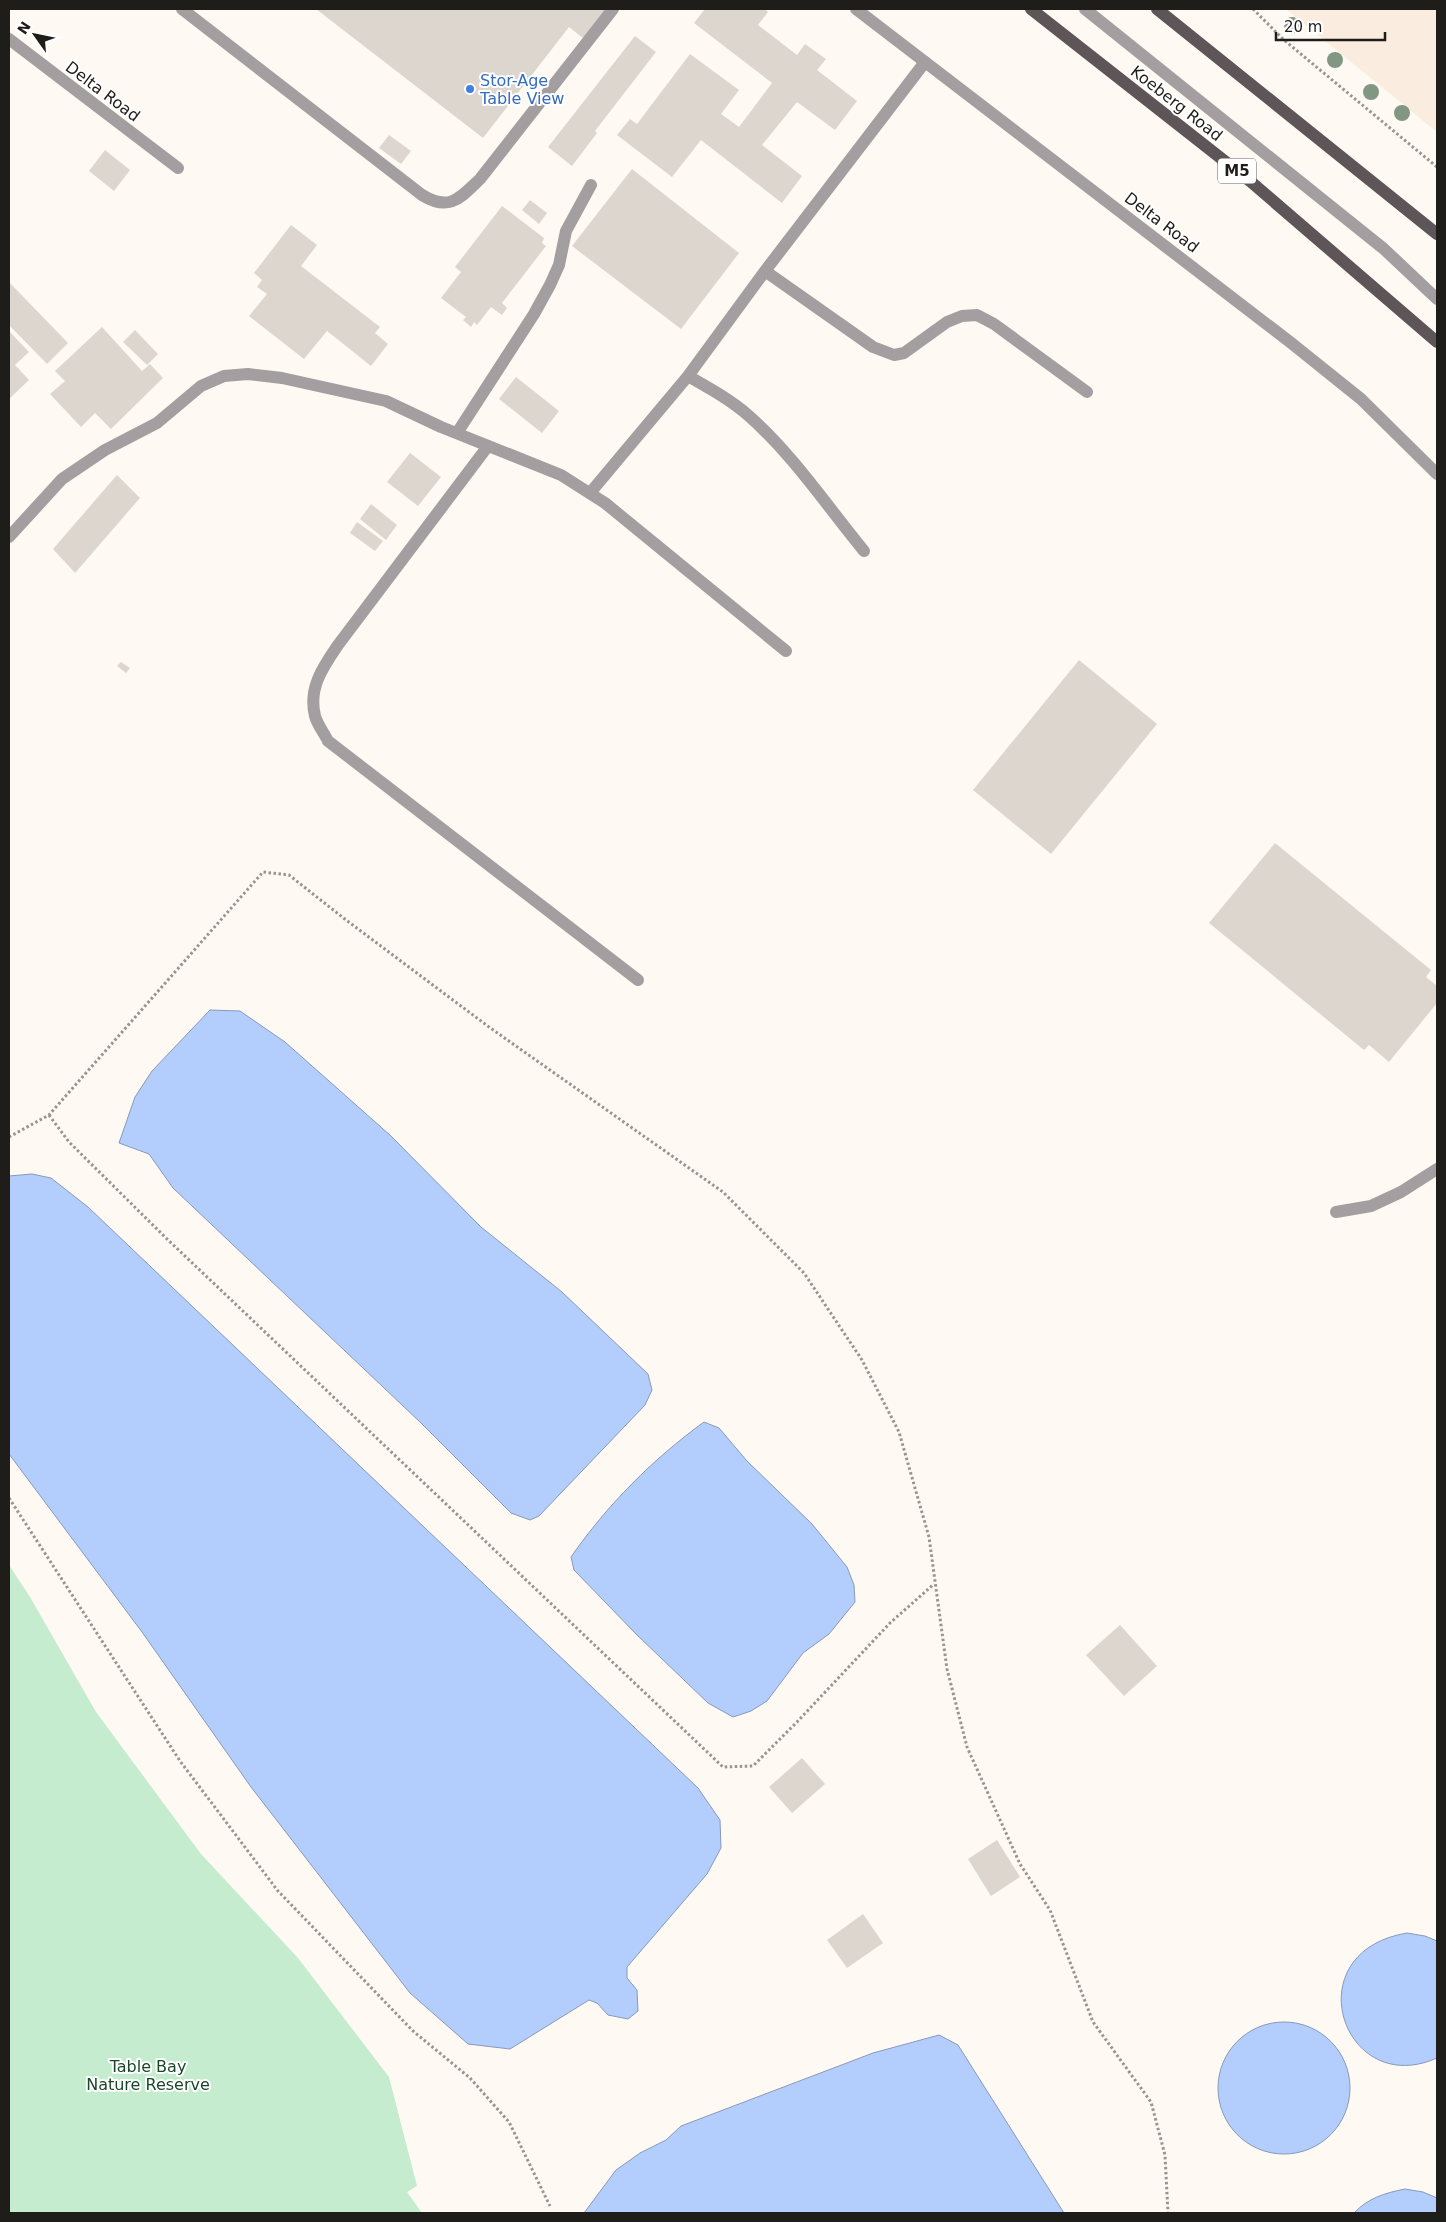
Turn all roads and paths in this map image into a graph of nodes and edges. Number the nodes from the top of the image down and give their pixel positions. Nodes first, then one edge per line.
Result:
1 (182, 9) edge
2 (613, 9) edge
3 (856, 9) edge
4 (1031, 9) edge
5 (1086, 9) edge
6 (1157, 9) edge
7 (1254, 9) edge
8 (9, 39) edge
9 (925, 62) junction
10 (1437, 167) edge
11 (178, 168) dead end
12 (591, 186) dead end
13 (1437, 234) edge
14 (764, 271) junction
15 (1437, 299) edge
16 (1437, 342) edge
17 (688, 376) junction
18 (1087, 392) dead end
19 (457, 433) junction
20 (488, 446) junction
21 (1437, 474) edge
22 (590, 493) junction
23 (9, 535) edge
24 (864, 551) dead end
25 (786, 651) dead end
26 (638, 980) dead end
27 (49, 1115) junction
28 (9, 1137) edge
29 (1437, 1169) edge
30 (1336, 1212) dead end
31 (9, 1498) edge
32 (935, 1584) junction
33 (550, 2206) dead end
34 (1168, 2213) edge

1 - 2 street
3 - 9 street, Delta Road
4 - 16 main road, Koeberg Road / M5
5 - 15 street
6 - 13 main road
7 - 10 path
8 - 11 street, Delta Road
9 - 14 street
9 - 21 street, Delta Road
12 - 19 street
14 - 17 street
14 - 18 street
17 - 22 street
17 - 24 street
19 - 20 street
19 - 23 street
20 - 22 street
20 - 26 street
22 - 25 street
27 - 28 path
27 - 32 path
27 - 32 path
29 - 30 street
31 - 33 path
32 - 34 path

